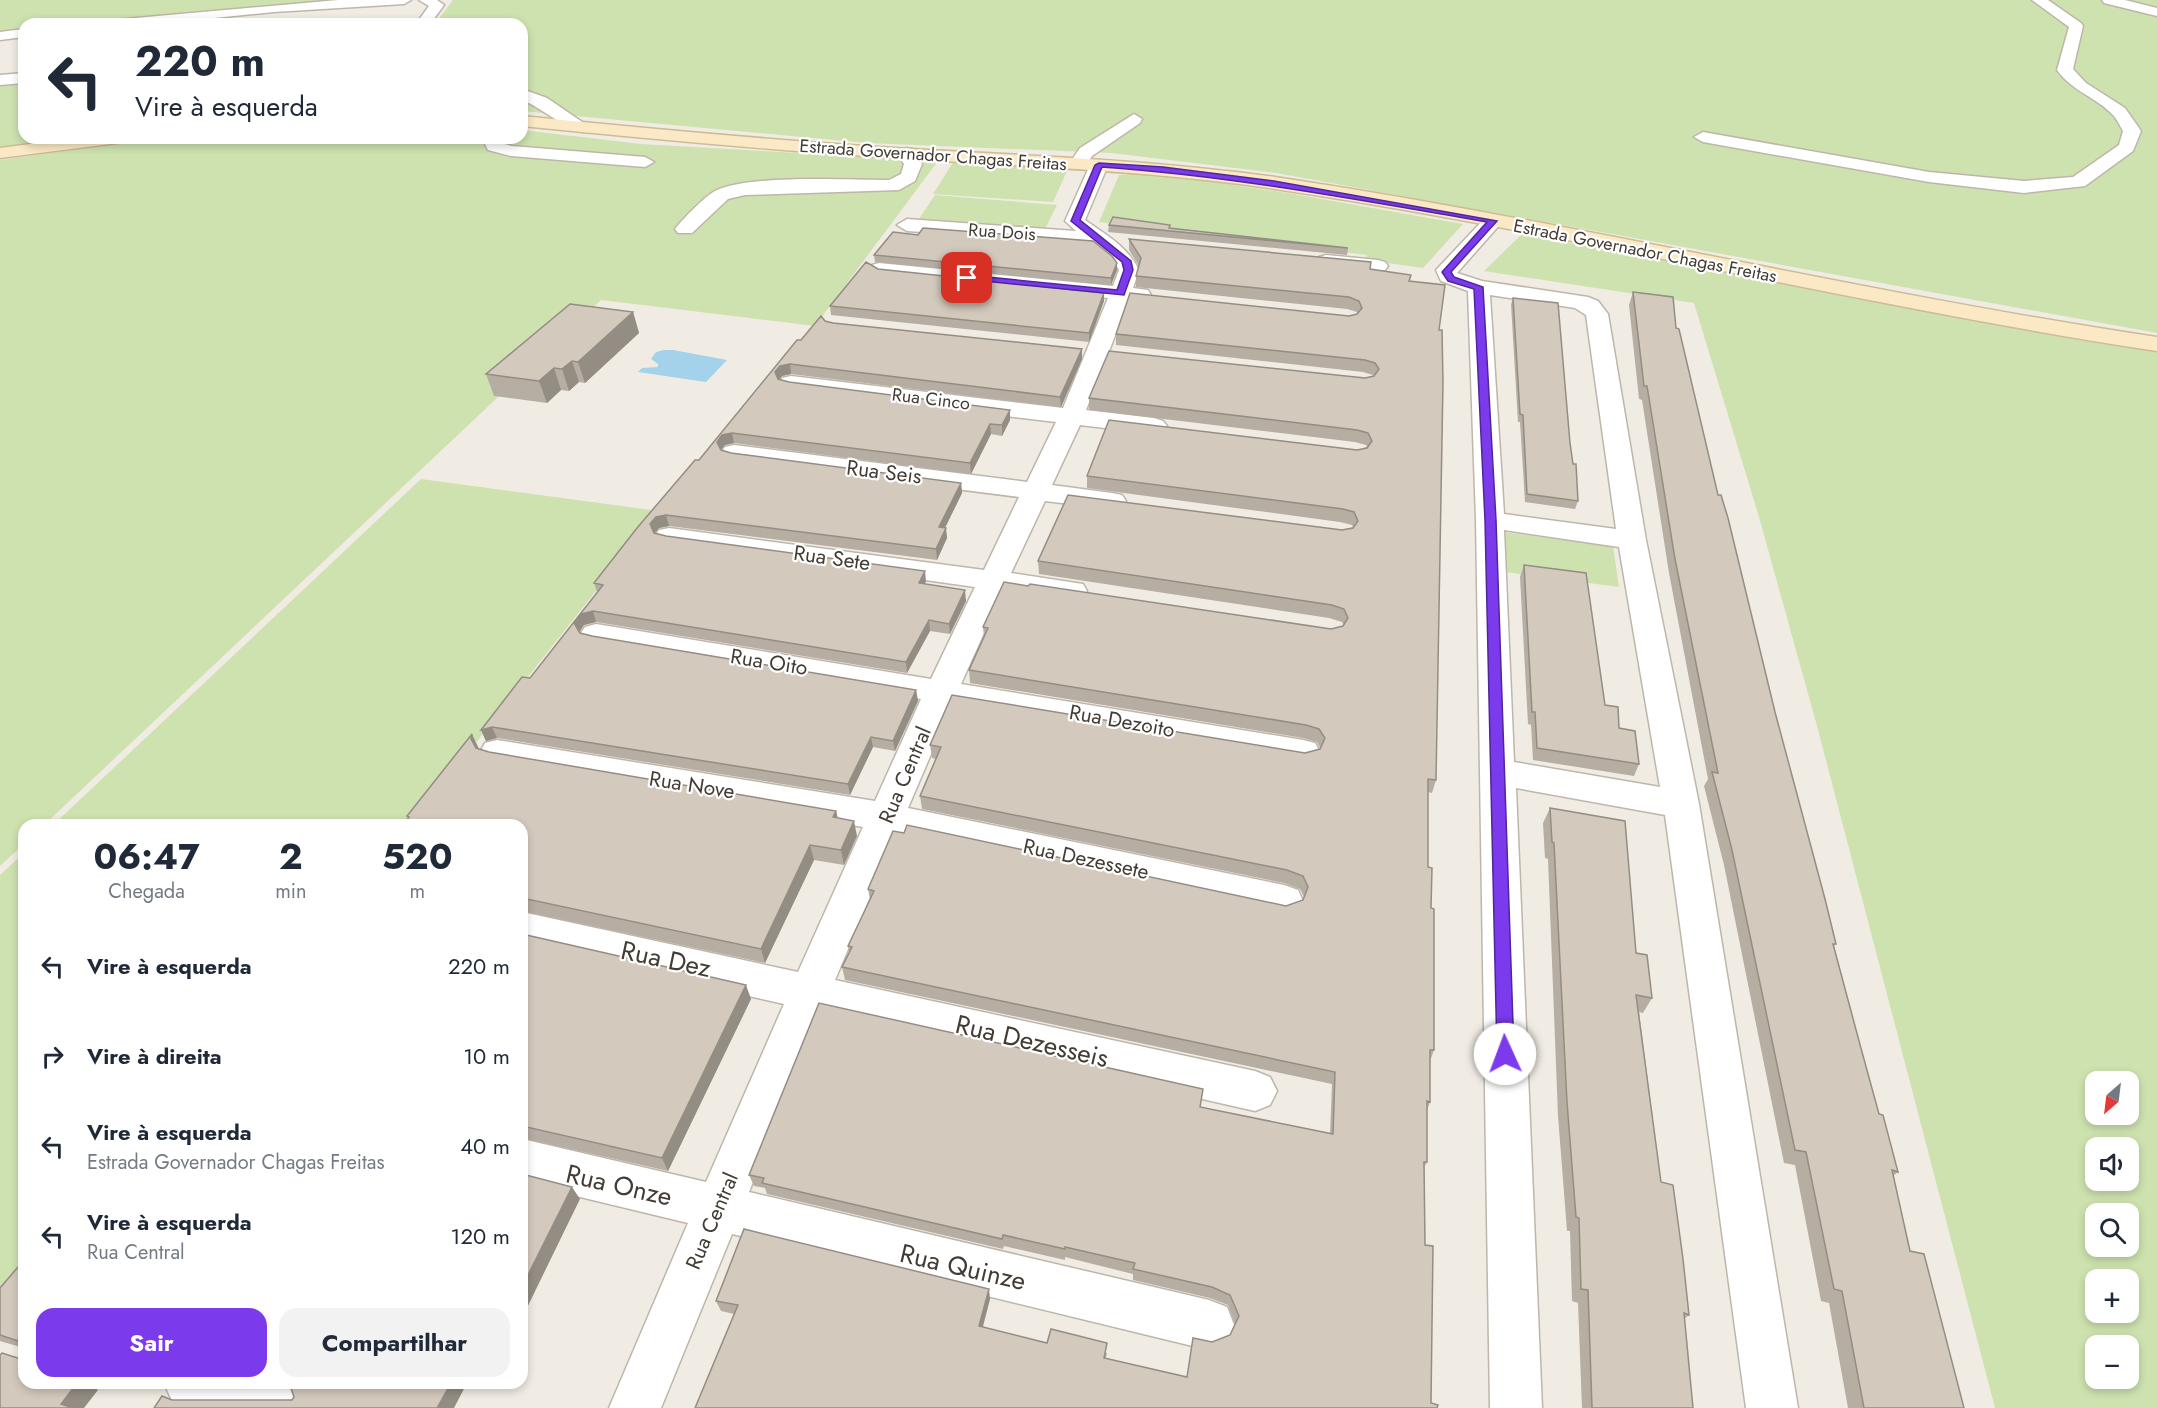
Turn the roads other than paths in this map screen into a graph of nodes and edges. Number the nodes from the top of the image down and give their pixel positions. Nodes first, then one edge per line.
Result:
1 (404, 0) edge
2 (426, 0) edge
3 (2039, 0) edge
4 (2109, 0) edge
5 (2157, 12) edge
6 (173, 18) edge
7 (427, 18) edge
8 (18, 34) edge
9 (0, 36) edge
10 (18, 78) edge
11 (0, 80) edge
12 (528, 96) edge
13 (1134, 118) dead end
14 (528, 122) edge
15 (583, 128) junction
16 (1703, 137) dead end
17 (71, 144) edge
18 (493, 144) edge
19 (0, 153) edge
20 (906, 153) junction
21 (645, 162) dead end
22 (1089, 164) junction
23 (1493, 221) junction
24 (907, 225) dead end
25 (685, 229) dead end
26 (1097, 239) junction
27 (1132, 242) edge
28 (1308, 259) edge
29 (1378, 266) dead end
30 (879, 269) edge
31 (1479, 287) junction
32 (1120, 293) junction
33 (1166, 298) edge
34 (2157, 344) edge
35 (791, 382) edge
36 (1071, 415) junction
37 (1178, 429) edge
38 (734, 453) edge
39 (1035, 491) junction
40 (1140, 505) edge
41 (1490, 520) junction
42 (669, 536) edge
43 (1632, 540) junction
44 (994, 579) junction
45 (1098, 595) edge
46 (596, 634) edge
47 (941, 691) junction
48 (497, 752) edge
49 (1303, 752) edge
50 (1497, 772) junction
51 (1681, 804) junction
52 (887, 817) junction
53 (1284, 901) dead end
54 (528, 929) edge
55 (810, 990) junction
56 (1255, 1091) dead end
57 (528, 1162) edge
58 (717, 1208) junction
59 (1209, 1325) dead end
60 (212, 1389) edge
61 (280, 1408) edge
62 (634, 1408) edge
63 (1516, 1408) edge
64 (1772, 1408) edge

1 - 6 street
2 - 7 street
3 - 16 street
4 - 5 street
8 - 9 street
10 - 11 street
12 - 15 street
13 - 22 street
14 - 15 main road, Estrada Governador Chagas Freitas
15 - 20 main road, Estrada Governador Chagas Freitas
17 - 19 main road
18 - 21 street
20 - 22 main road, Estrada Governador Chagas Freitas
20 - 25 street
22 - 23 main road, Estrada Governador Chagas Freitas
22 - 26 street, Rua Central
23 - 31 street
23 - 34 main road, Estrada Governador Chagas Freitas
24 - 26 street, Rua Dois
26 - 27 street, Rua Dois
26 - 32 street, Rua Central
28 - 29 street
30 - 32 street
31 - 41 street
31 - 43 street
32 - 33 street
32 - 36 street, Rua Central
35 - 36 street, Rua Cinco
36 - 37 street, Rua Cinco
36 - 39 street, Rua Central
38 - 39 street, Rua Seis
39 - 40 street, Rua Seis
39 - 44 street, Rua Central
41 - 43 street
41 - 50 street
42 - 44 street, Rua Sete
43 - 51 street
44 - 45 street, Rua Sete
44 - 47 street, Rua Central
46 - 47 street, Rua Oito
47 - 49 street, Rua Dezoito
47 - 52 street, Rua Central
48 - 52 street, Rua Nove
50 - 51 street
50 - 63 street
51 - 64 street
52 - 53 street, Rua Dezessete
52 - 55 street, Rua Central
54 - 55 street, Rua Dez
55 - 56 street, Rua Dezesseis
55 - 58 street, Rua Central
57 - 58 street, Rua Onze
58 - 59 street, Rua Quinze
58 - 62 street, Rua Central
60 - 61 street

